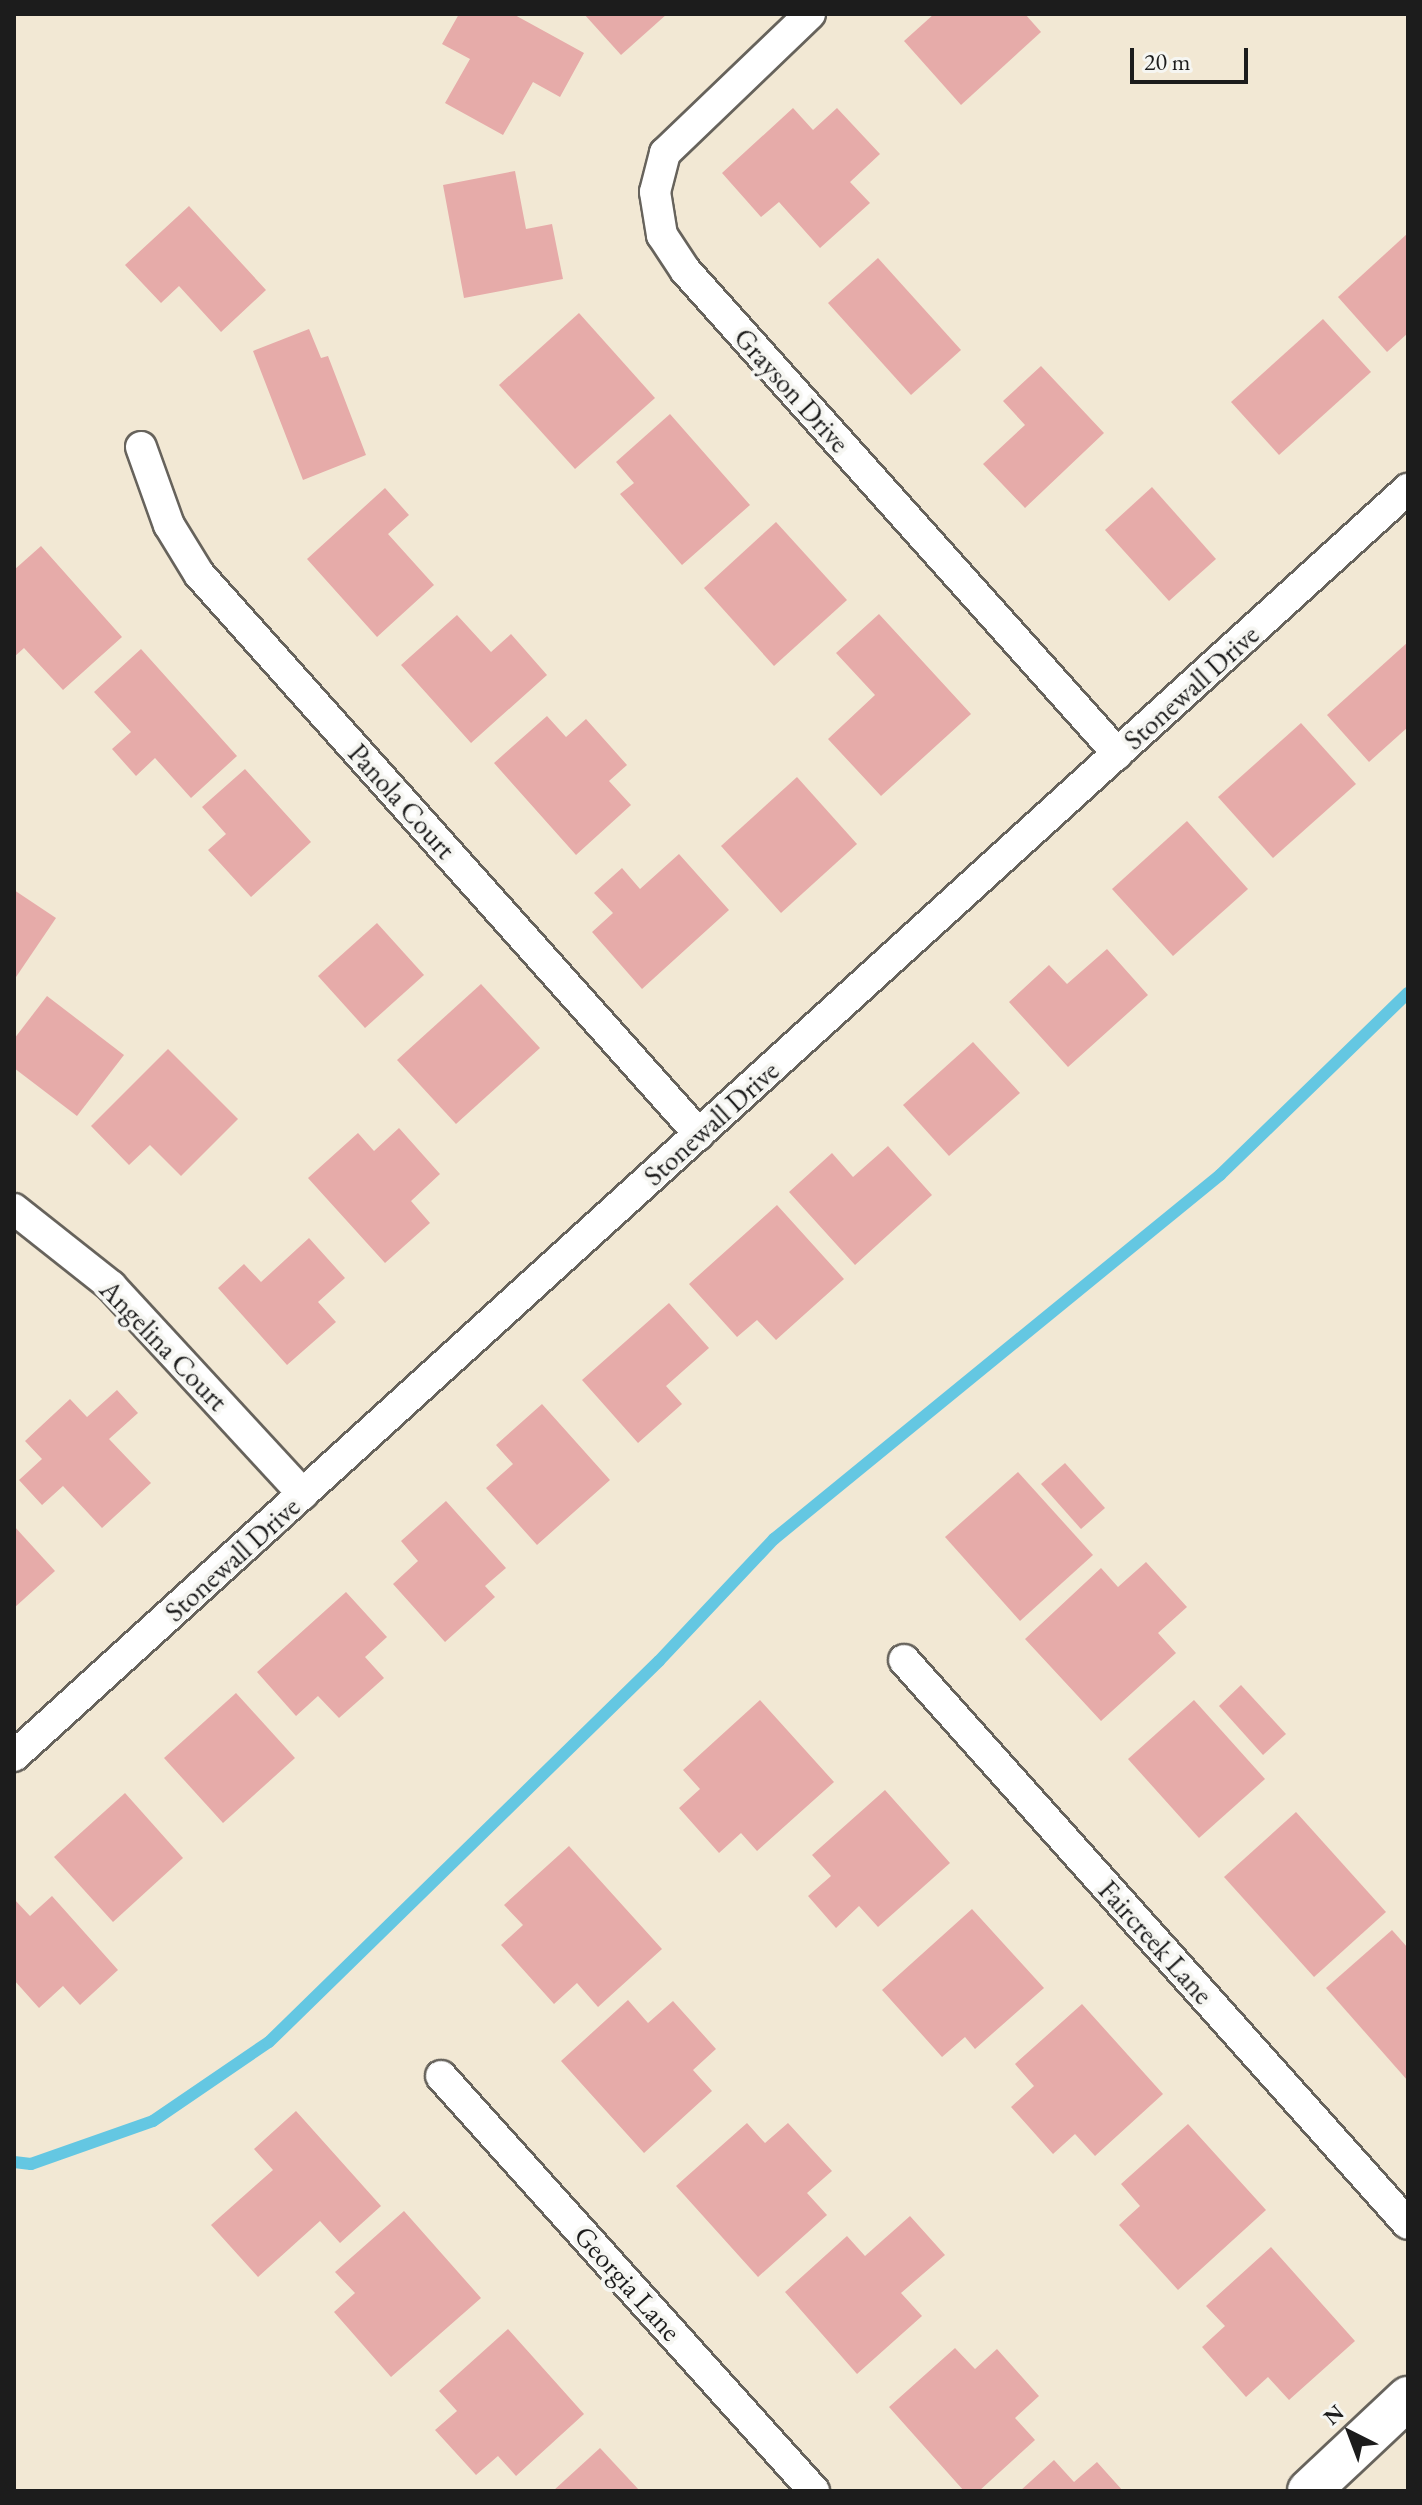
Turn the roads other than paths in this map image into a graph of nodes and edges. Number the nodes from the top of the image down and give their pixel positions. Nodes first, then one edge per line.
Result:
1 (810, 14) edge
2 (141, 447) dead end
3 (1408, 489) edge
4 (1118, 754) junction
5 (699, 1134) junction
6 (14, 1209) edge
7 (303, 1494) junction
8 (904, 1660) dead end
9 (14, 1756) edge
10 (441, 2076) dead end
11 (1408, 2224) edge
12 (1408, 2398) edge
13 (814, 2491) edge
14 (1309, 2491) edge

1 - 4 street, Grayson Drive
2 - 5 street, Panola Court
3 - 4 street, Stonewall Drive
4 - 5 street, Stonewall Drive
5 - 7 street, Stonewall Drive
6 - 7 street, Angelina Court
7 - 9 street, Stonewall Drive
8 - 11 street, Faircreek Lane
10 - 13 street, Georgia Lane
12 - 14 street

